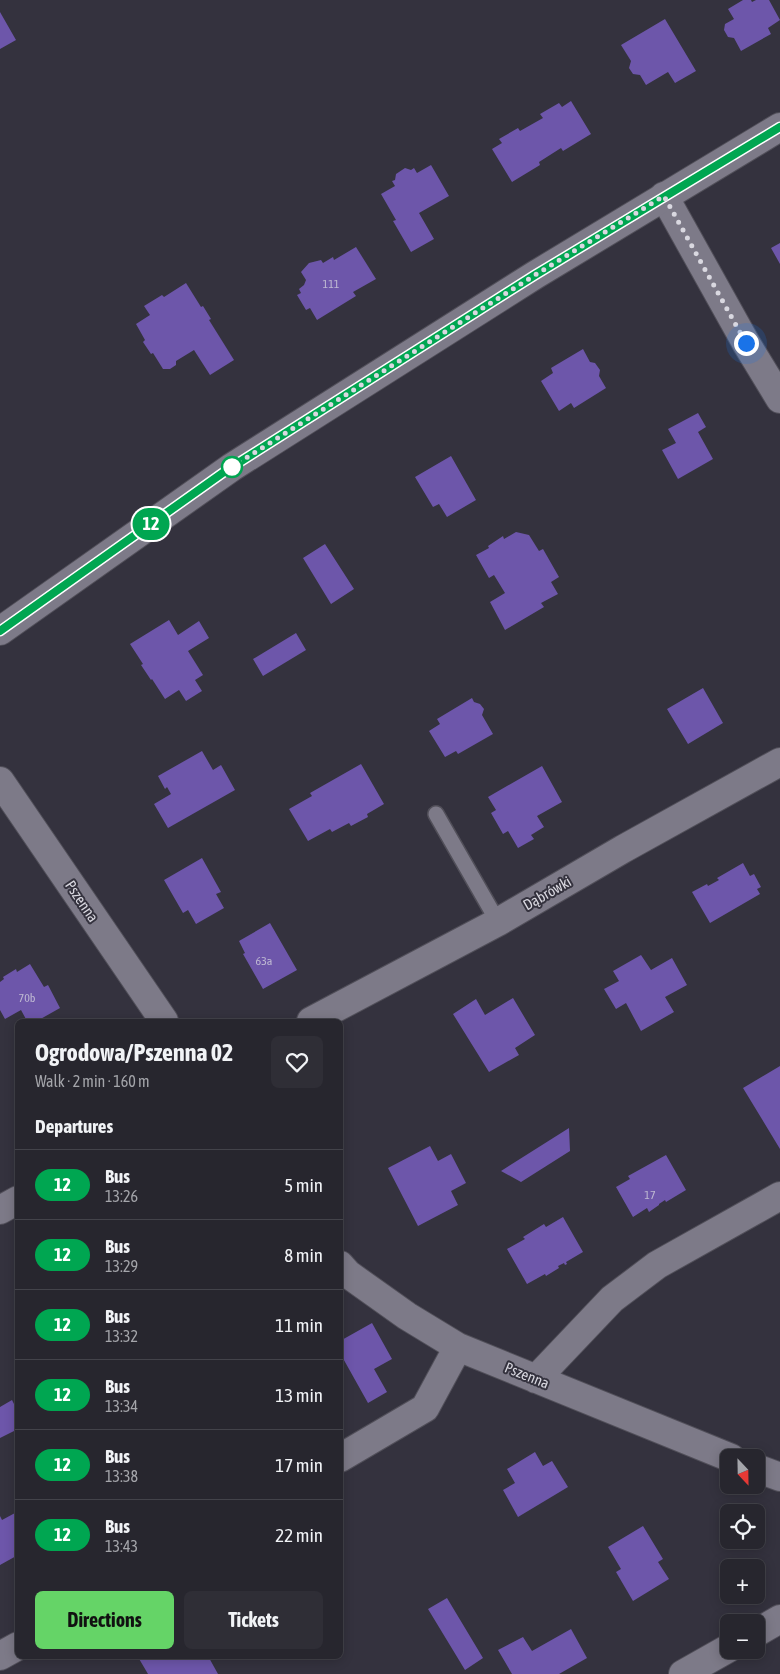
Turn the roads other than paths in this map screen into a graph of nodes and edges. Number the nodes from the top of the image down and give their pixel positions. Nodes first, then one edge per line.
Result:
1 (780, 127) edge
2 (664, 196) junction
3 (780, 399) edge
4 (0, 632) edge
5 (780, 762) edge
6 (0, 781) edge
7 (436, 814) dead end
8 (498, 922) junction
9 (163, 1019) edge
10 (315, 1019) edge
11 (780, 1196) edge
12 (15, 1202) edge
13 (0, 1210) edge
14 (343, 1268) edge
15 (458, 1347) junction
16 (536, 1379) junction
17 (720, 1454) edge
18 (343, 1456) edge
19 (765, 1472) edge
20 (780, 1478) edge
21 (780, 1619) edge
22 (765, 1627) edge
23 (15, 1648) edge
24 (720, 1653) edge
25 (0, 1656) edge
26 (683, 1674) edge

1 - 2 street
2 - 3 street
2 - 4 street
5 - 8 street, Dąbrówki
6 - 9 street, Pszenna
7 - 8 lane
8 - 10 street, Dąbrówki
11 - 16 street
12 - 13 street
14 - 15 street, Pszenna
15 - 16 street, Pszenna
15 - 18 street
16 - 17 street, Pszenna
19 - 20 street
21 - 22 street
23 - 25 street
24 - 26 street

